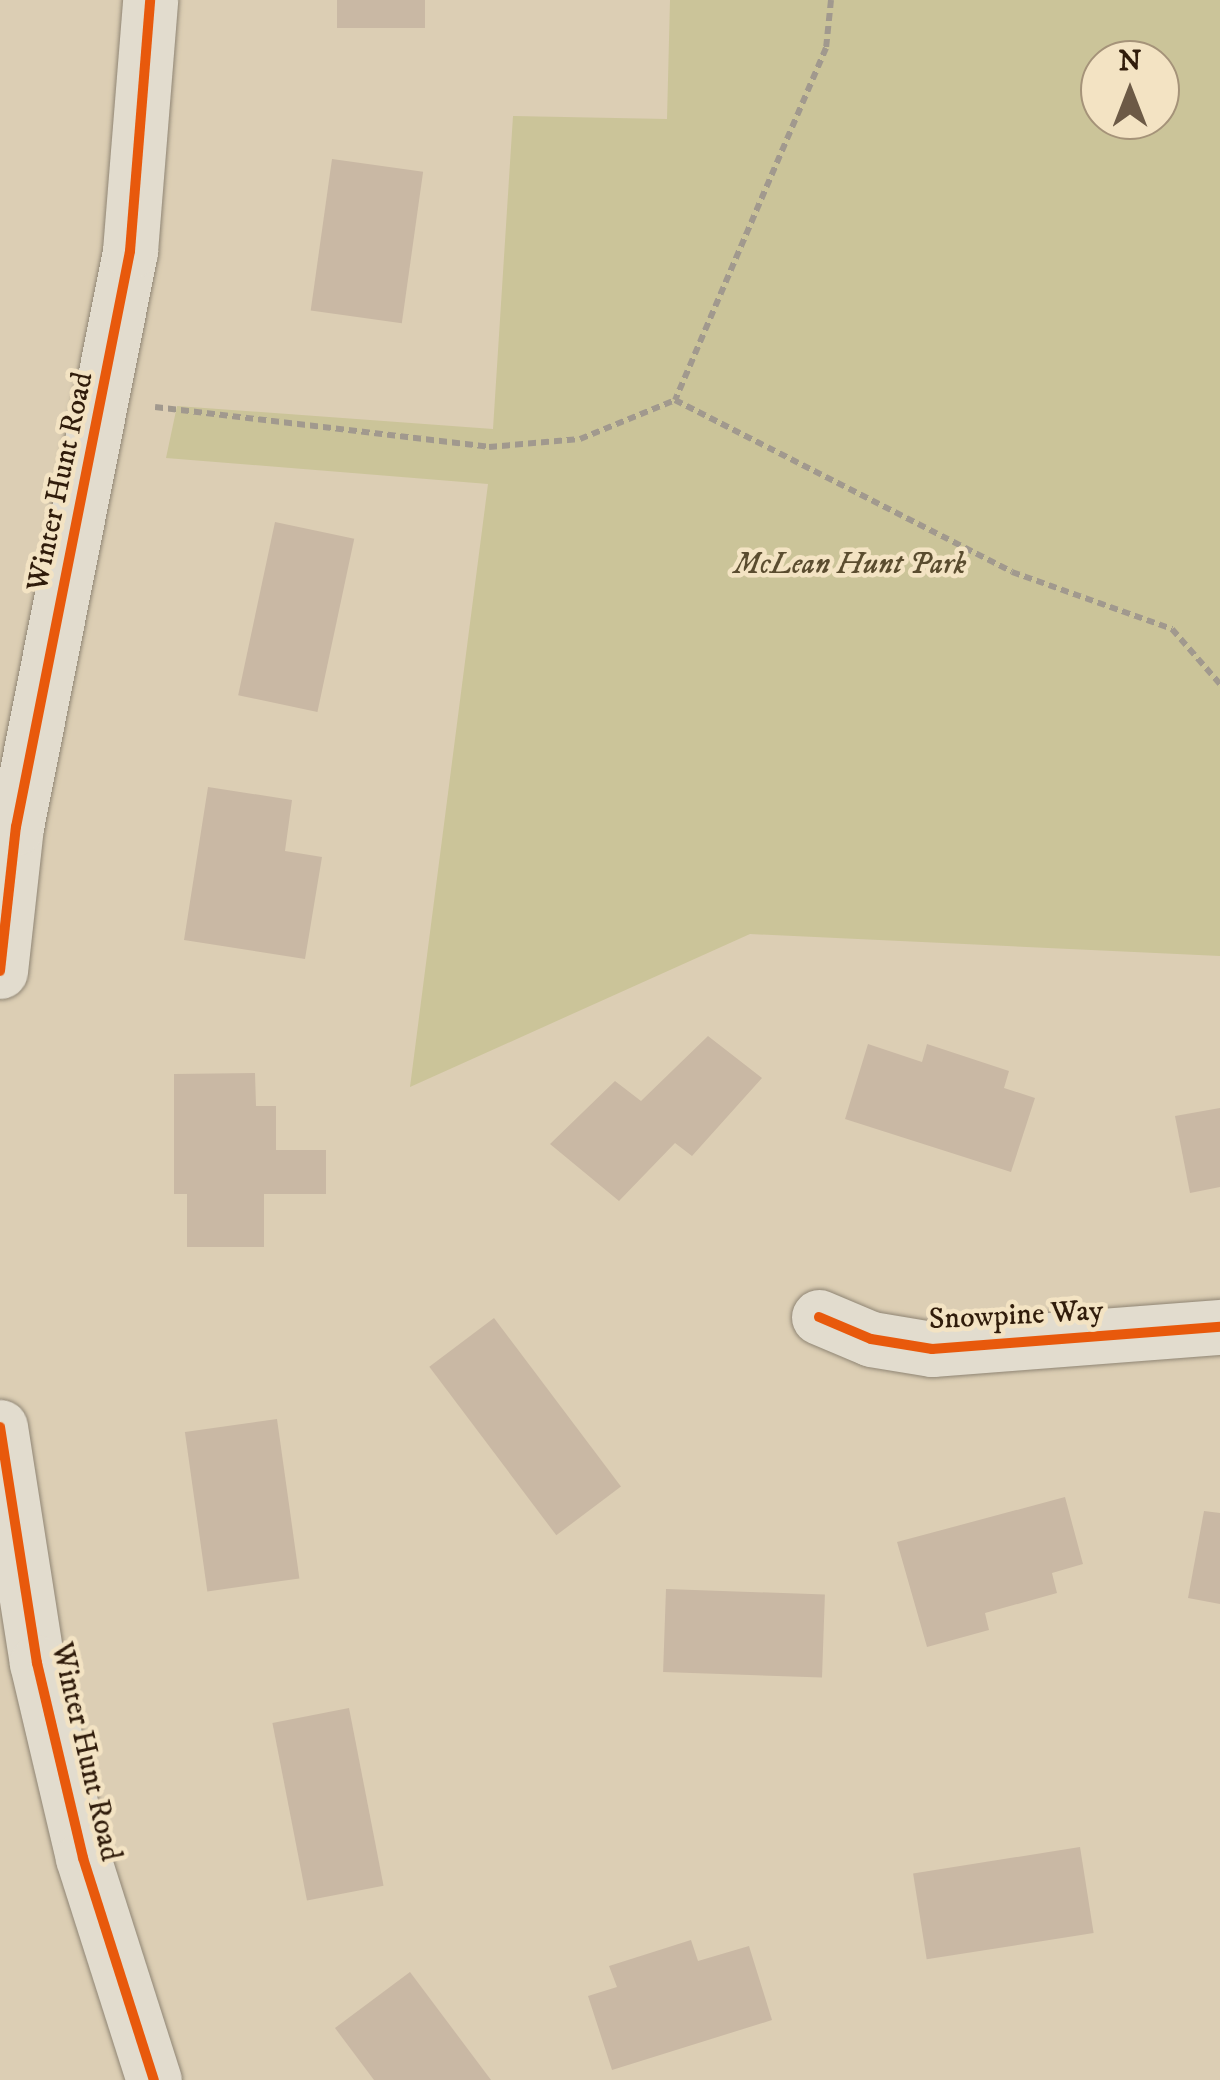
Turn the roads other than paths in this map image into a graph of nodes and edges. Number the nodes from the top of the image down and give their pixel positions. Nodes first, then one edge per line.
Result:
1 (150, 0) edge
2 (0, 970) edge
3 (819, 1316) dead end
4 (1220, 1327) edge
5 (0, 1428) edge
6 (154, 2080) edge

1 - 2 street, Winter Hunt Road
3 - 4 street, Snowpine Way
5 - 6 street, Winter Hunt Road

